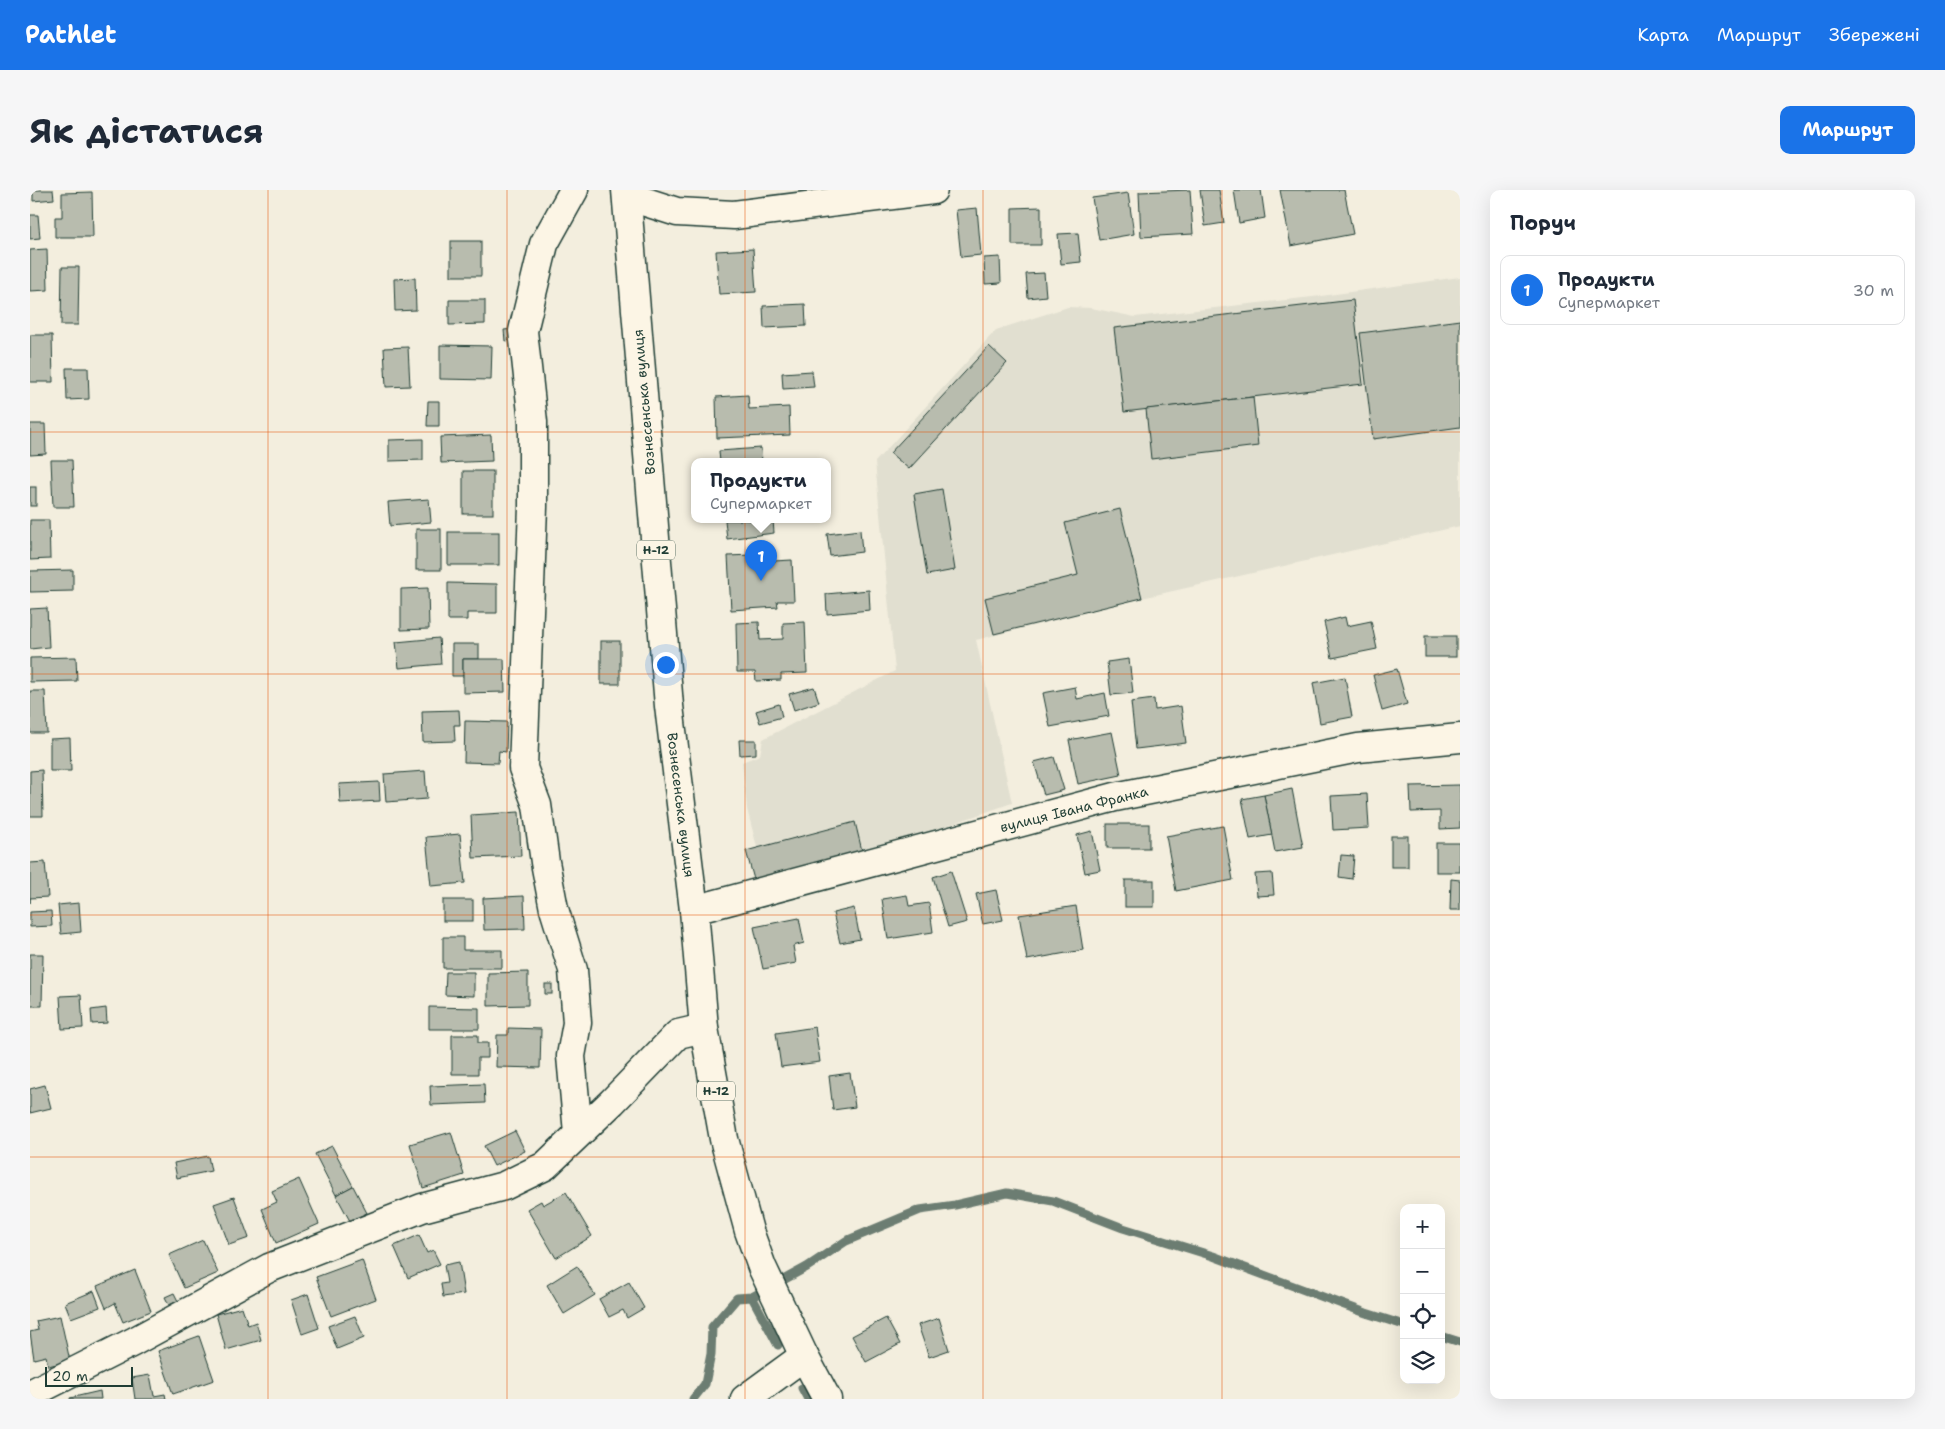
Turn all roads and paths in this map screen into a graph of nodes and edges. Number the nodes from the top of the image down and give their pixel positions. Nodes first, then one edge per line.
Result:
1 (574, 190) edge
2 (933, 190) edge
3 (626, 193) edge
4 (1460, 738) edge
5 (694, 910) junction
6 (704, 1028) junction
7 (578, 1133) junction
8 (804, 1356) junction
9 (30, 1394) edge
10 (745, 1399) edge
11 (828, 1399) edge

1 - 7 street
2 - 3 street
3 - 5 street, Вознесенська вулиця / Н-12
4 - 5 street, вулиця Івана Франка
5 - 6 street, Вознесенська вулиця / Н-12
6 - 7 street
6 - 8 street, Вознесенська вулиця / Н-12
7 - 9 street
8 - 10 street
8 - 11 street, Вознесенська вулиця / Н-12

